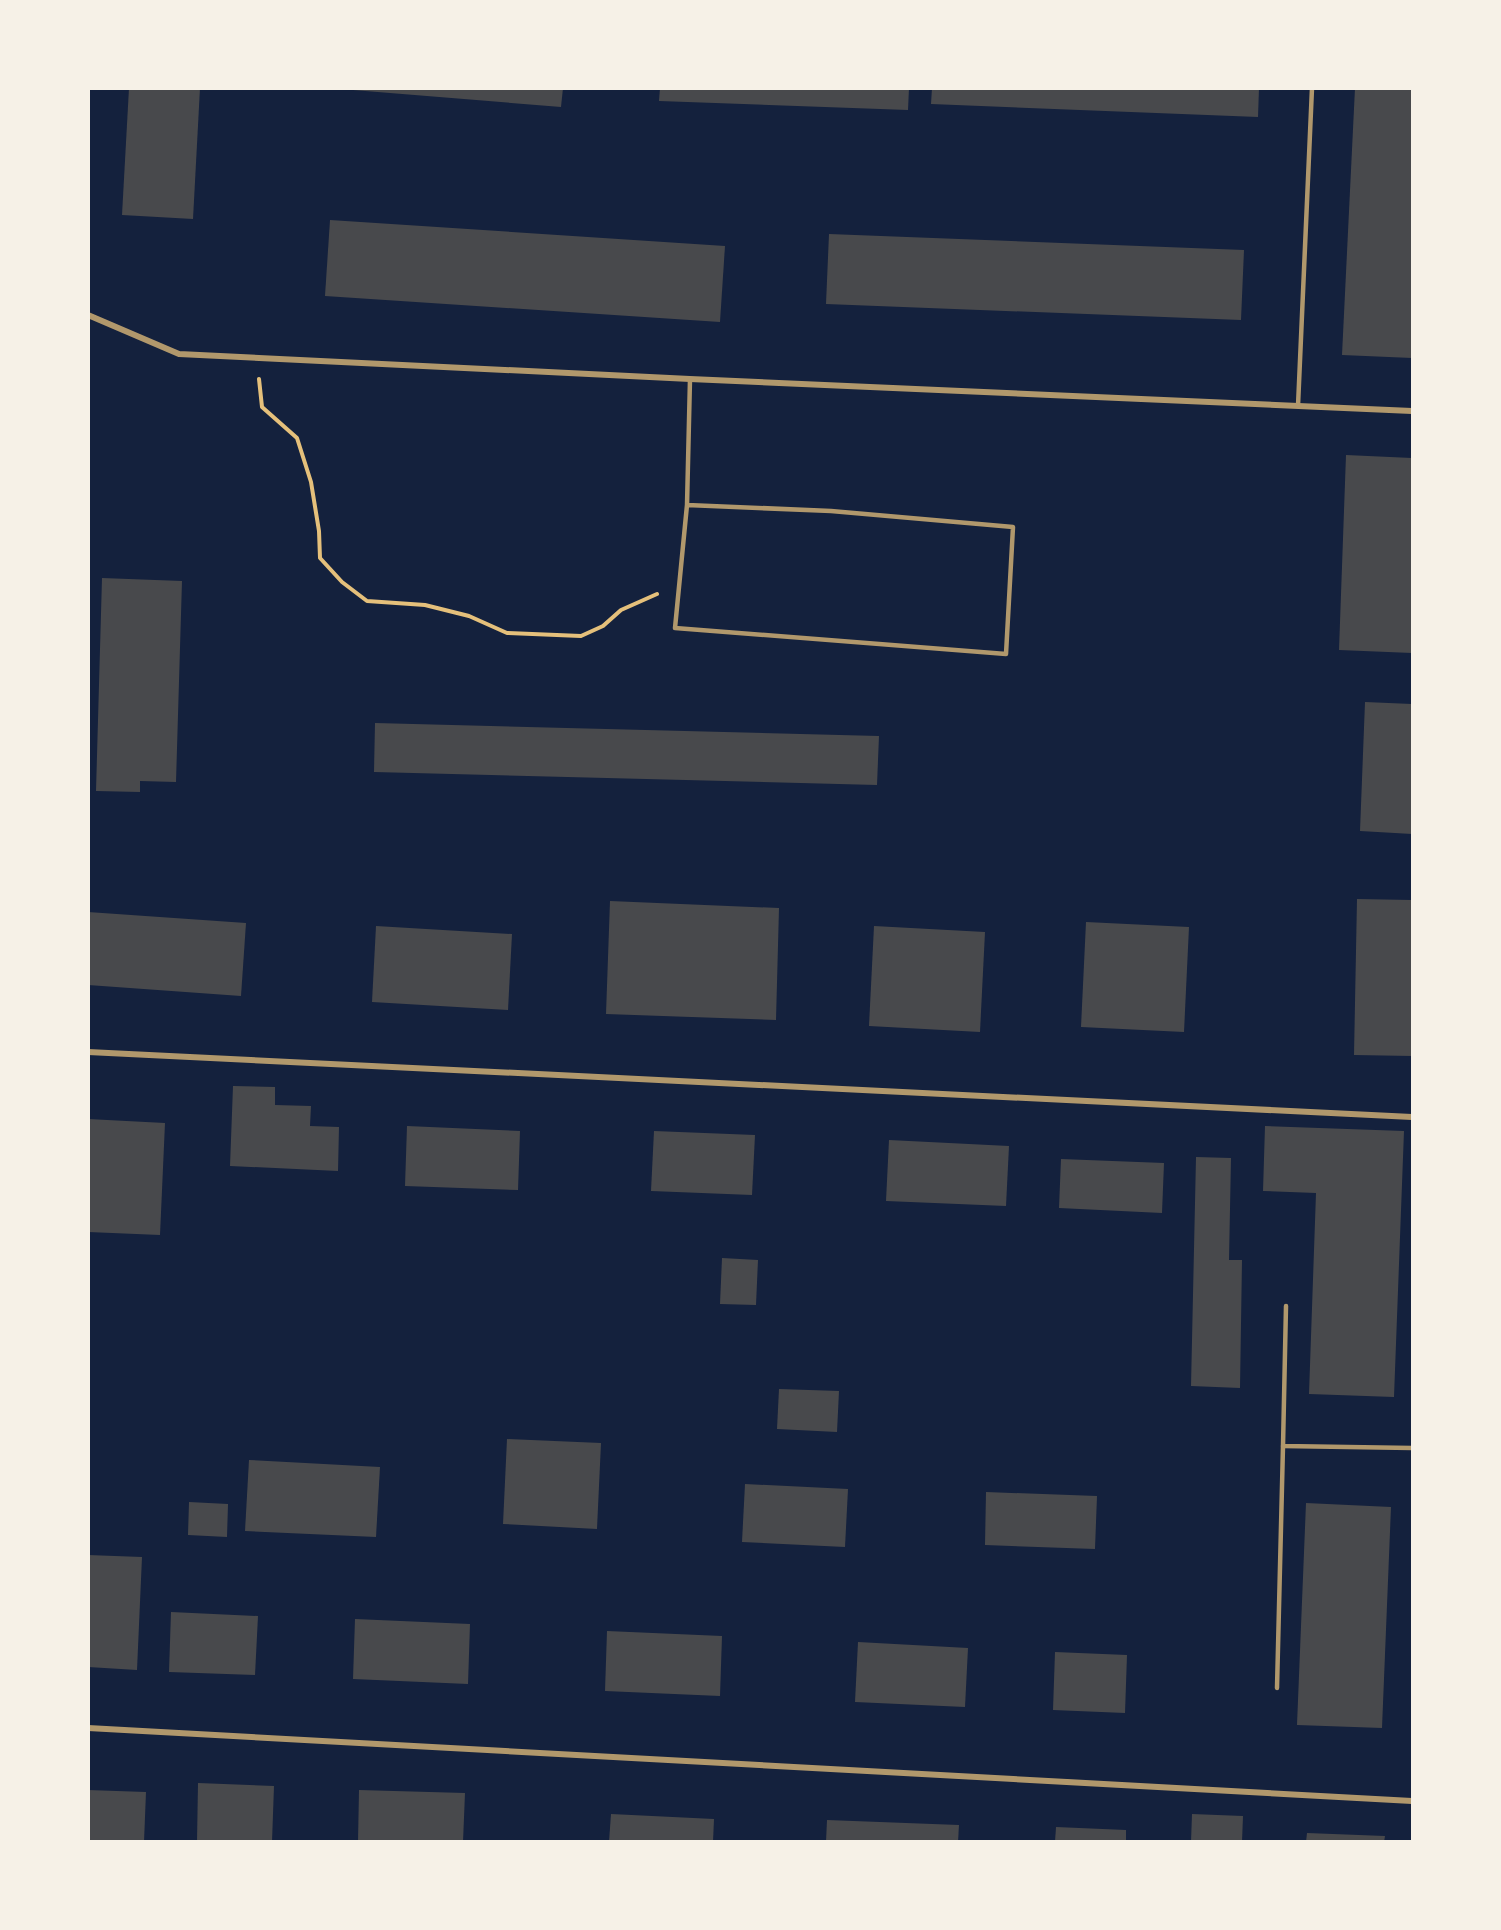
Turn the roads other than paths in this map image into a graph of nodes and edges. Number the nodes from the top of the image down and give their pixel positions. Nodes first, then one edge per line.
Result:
1 (1312, 88) edge
2 (88, 315) edge
3 (690, 379) junction
4 (1298, 406) junction
5 (1413, 411) edge
6 (687, 505) junction
7 (88, 1052) edge
8 (1413, 1118) edge
9 (1286, 1306) dead end
10 (1283, 1446) junction
11 (1413, 1448) edge
12 (1277, 1688) dead end
13 (88, 1728) edge
14 (1413, 1801) edge

1 - 4 lane
2 - 3 street
3 - 4 street
3 - 6 lane
4 - 5 street
6 - 6 lane
7 - 8 street
9 - 10 lane
10 - 11 lane
10 - 12 lane
13 - 14 street

